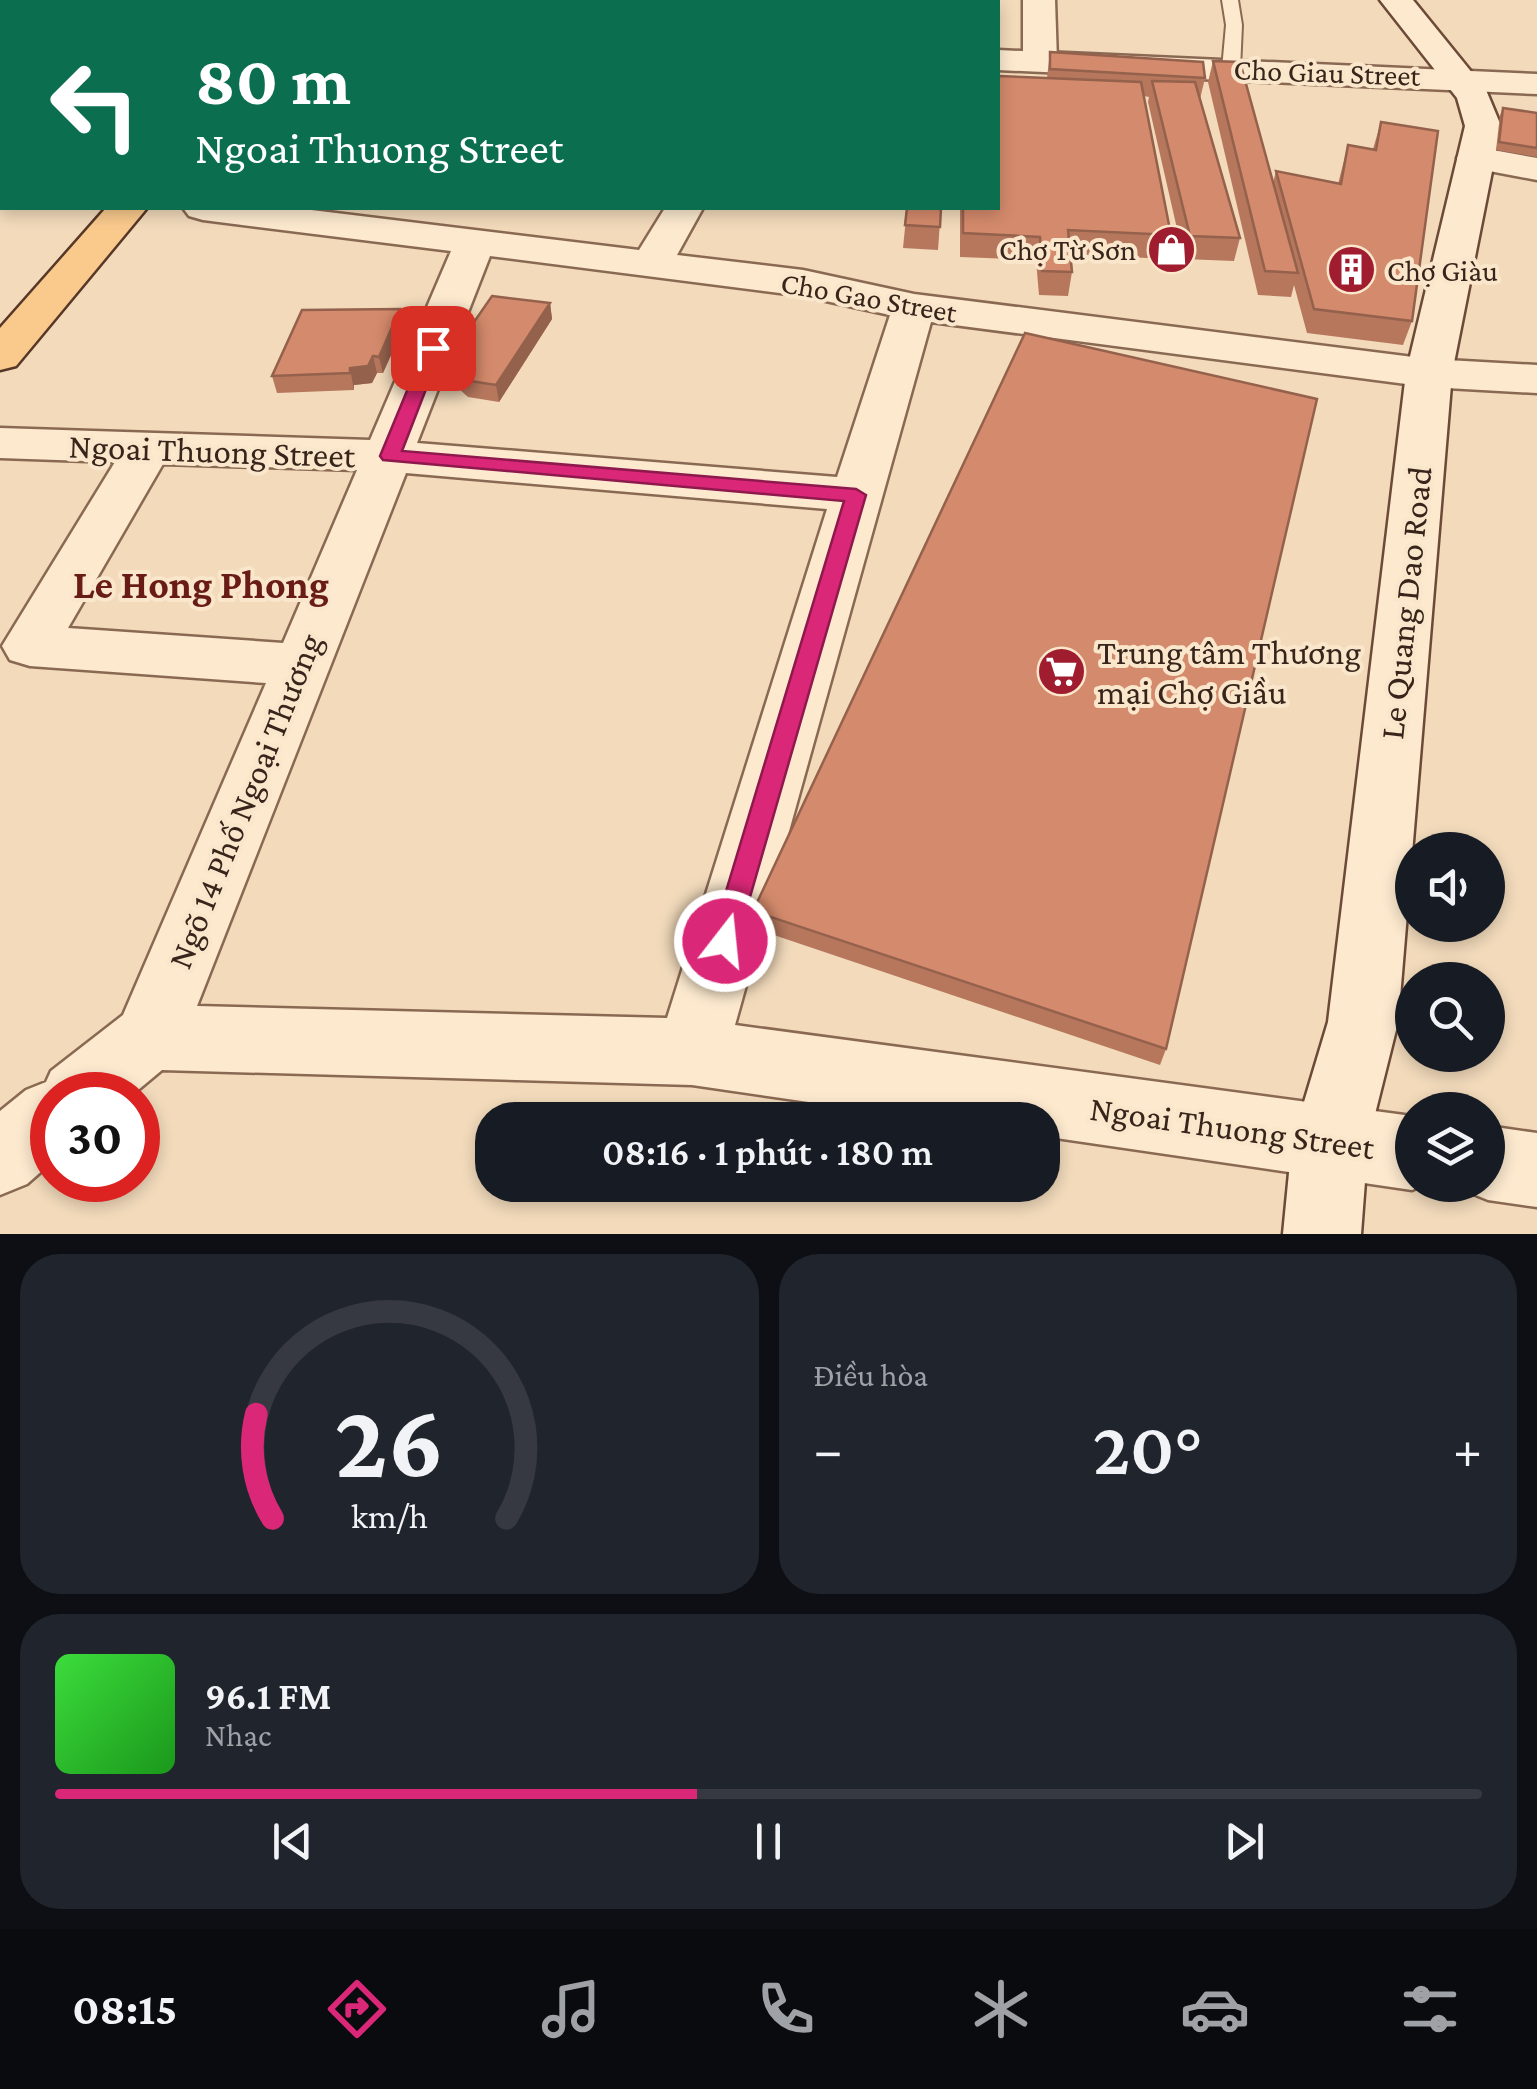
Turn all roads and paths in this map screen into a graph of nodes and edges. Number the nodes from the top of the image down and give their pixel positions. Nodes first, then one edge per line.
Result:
1 (1039, 0) edge
2 (1230, 0) edge
3 (1396, 0) edge
4 (1000, 60) edge
5 (1040, 62) junction
6 (1231, 69) junction
7 (1458, 78) junction
8 (1537, 84) edge
9 (1476, 158) junction
10 (1537, 168) edge
11 (124, 210) edge
12 (242, 210) edge
13 (683, 210) edge
14 (396, 218) edge
15 (476, 241) junction
16 (651, 264) junction
17 (914, 307) junction
18 (0, 356) edge
19 (1429, 373) junction
20 (1537, 378) edge
21 (0, 443) edge
22 (146, 450) junction
23 (390, 456) junction
24 (856, 495) junction
25 (300, 665) junction
26 (148, 1037) junction
27 (692, 1052) junction
28 (105, 1072) edge
29 (30, 1133) edge
30 (1330, 1142) junction
31 (1395, 1151) edge
32 (0, 1158) edge
33 (1505, 1165) edge
34 (1537, 1170) edge
35 (1322, 1234) edge

1 - 5 street
2 - 6 lane
3 - 7 street, Le Quang Dao Road
4 - 5 street, Cho Giau Street
5 - 6 street, Cho Giau Street
6 - 7 street, Cho Giau Street
7 - 8 street, Cho Giau Street
7 - 9 street, Le Quang Dao Road
9 - 10 street
9 - 19 street, Le Quang Dao Road
11 - 18 main road
12 - 14 street, Cho Gao Street
13 - 16 street
14 - 15 street, Cho Gao Street
15 - 16 street, Cho Gao Street
15 - 23 street, Ngõ 14 Phố Ngoại Thương
16 - 17 street, Cho Gao Street
17 - 19 street, Cho Gao Street
17 - 24 street
19 - 20 street, Cho Gao Street
19 - 30 street, Le Quang Dao Road
21 - 22 street, Ngoai Thuong Street
22 - 23 street, Ngoai Thuong Street
22 - 25 street
23 - 24 street, Ngoai Thuong Street
23 - 25 street, Ngõ 14 Phố Ngoại Thương
24 - 27 street
25 - 26 street, Ngõ 14 Phố Ngoại Thương
26 - 27 street, Ngoai Thuong Street
26 - 28 street
27 - 30 street, Ngoai Thuong Street
29 - 32 street
30 - 31 street, Ngoai Thuong Street
30 - 35 street, Le Quang Dao Road
33 - 34 street

